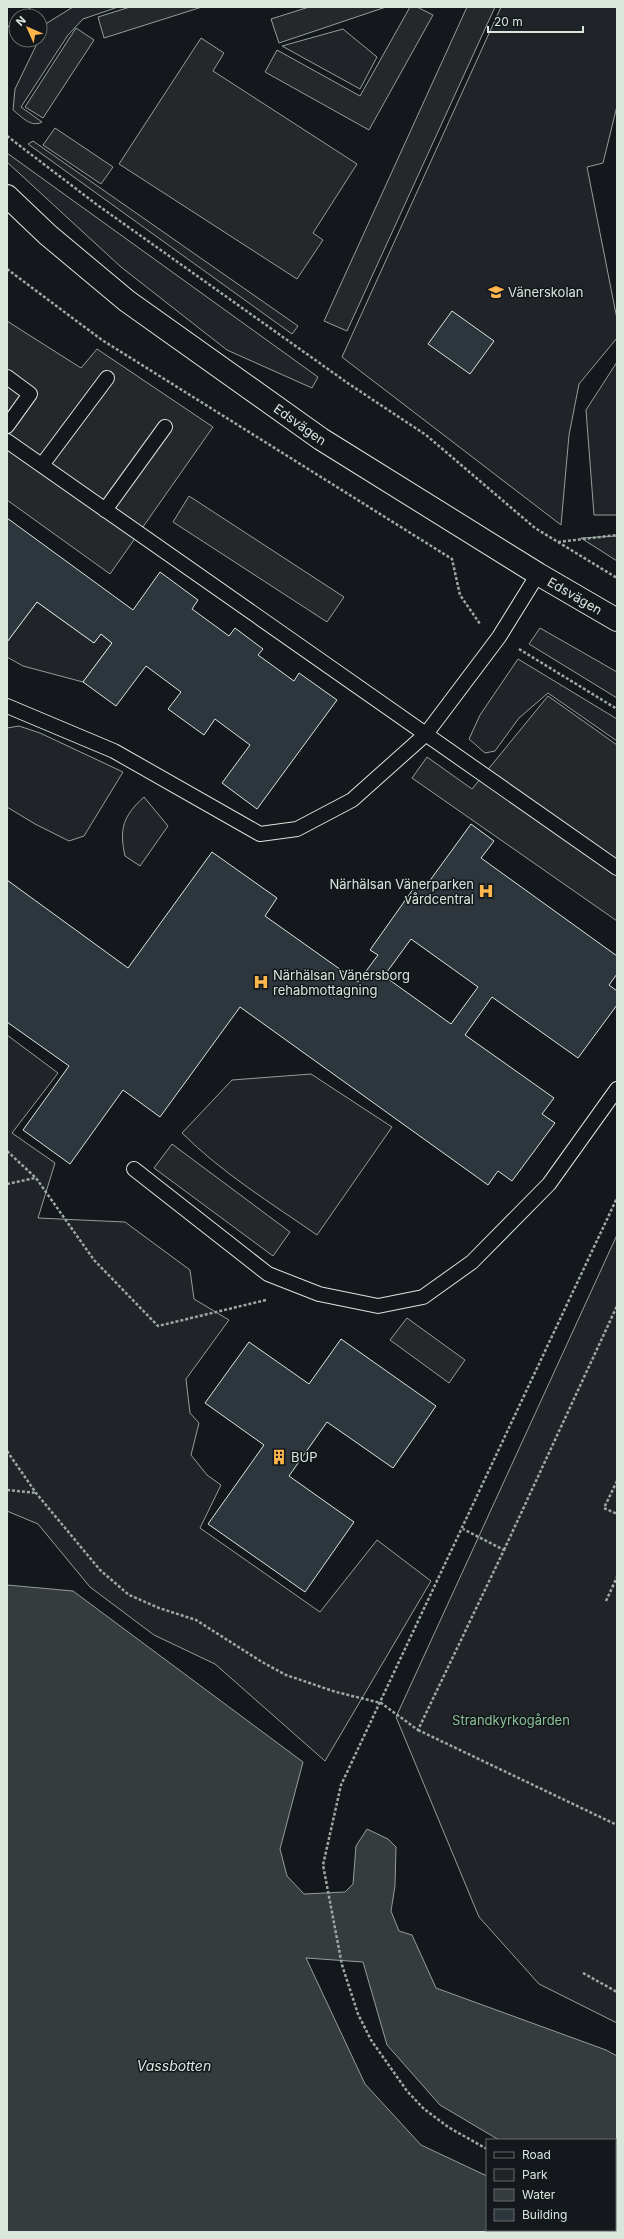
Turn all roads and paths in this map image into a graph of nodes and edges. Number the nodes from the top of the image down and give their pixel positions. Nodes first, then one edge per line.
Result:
1 (18, 7) edge
2 (7, 15) edge
3 (7, 136) edge
4 (7, 196) edge
5 (7, 269) edge
6 (7, 378) edge
7 (107, 378) dead end
8 (7, 426) edge
9 (165, 427) dead end
10 (7, 441) edge
11 (42, 465) junction
12 (105, 510) junction
13 (617, 535) edge
14 (557, 542) junction
15 (538, 574) junction
16 (617, 578) edge
17 (617, 620) edge
18 (498, 637) junction
19 (7, 706) edge
20 (617, 709) edge
21 (426, 734) junction
22 (617, 868) edge
23 (617, 1089) edge
24 (7, 1151) edge
25 (134, 1169) dead end
26 (36, 1178) junction
27 (7, 1184) edge
28 (617, 1198) edge
29 (306, 1289) junction
30 (617, 1306) edge
31 (7, 1451) edge
32 (617, 1482) edge
33 (7, 1490) edge
34 (36, 1493) junction
35 (617, 1514) edge
36 (463, 1529) junction
37 (504, 1550) junction
38 (617, 1577) edge
39 (606, 1601) dead end
40 (381, 1703) junction
41 (418, 1730) junction
42 (617, 1825) edge
43 (583, 1973) dead end
44 (617, 1992) edge
45 (486, 2148) edge

1 - 2 main road
3 - 14 path
4 - 15 main road, Edsvägen
5 - 18 path
6 - 8 lane
7 - 11 lane
9 - 12 lane
10 - 11 lane
11 - 12 lane
12 - 21 lane
13 - 14 path
14 - 16 path
15 - 17 main road, Edsvägen
15 - 18 lane
18 - 20 path
18 - 21 lane
19 - 21 lane
21 - 22 lane
23 - 29 lane
24 - 26 path
25 - 29 lane
26 - 27 path
26 - 29 path
28 - 36 path
30 - 37 path
31 - 34 path
32 - 35 path
33 - 34 path
34 - 40 path
36 - 37 path
36 - 40 path
37 - 41 path
38 - 39 path
40 - 41 path
40 - 45 path
41 - 42 path
43 - 44 path

